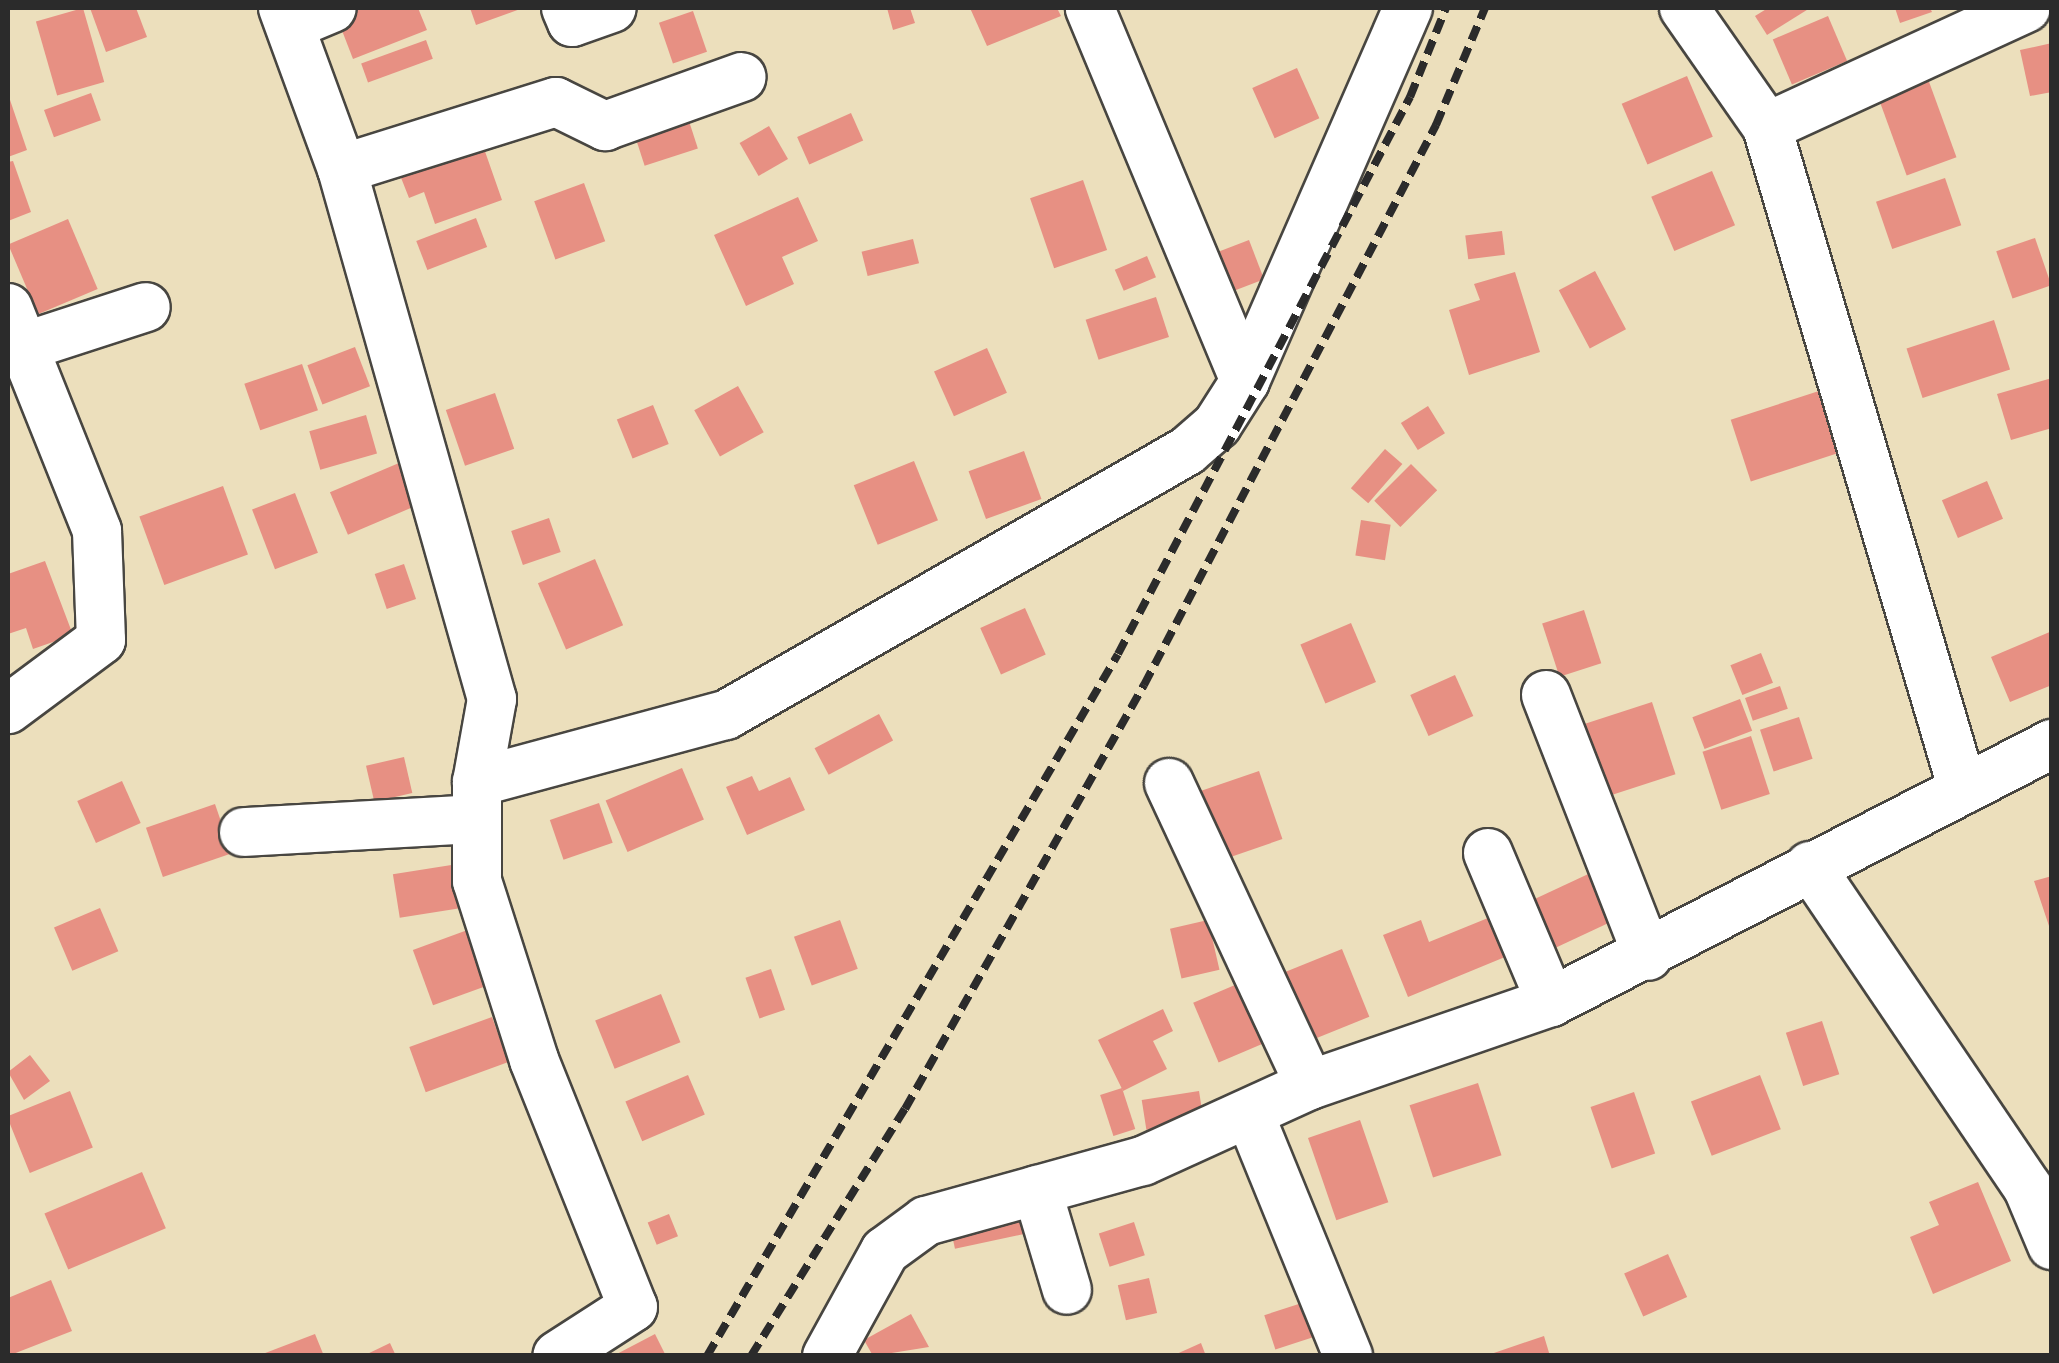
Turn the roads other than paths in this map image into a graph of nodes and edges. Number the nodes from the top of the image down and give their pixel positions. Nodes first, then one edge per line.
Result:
1 (566, 8) edge
2 (612, 8) edge
3 (1090, 8) edge
4 (1408, 8) edge
5 (1684, 8) edge
6 (2026, 8) edge
7 (302, 13) edge
8 (742, 77) dead end
9 (1767, 127) junction
10 (342, 169) junction
11 (146, 306) dead end
12 (15, 328) edge
13 (1245, 381) junction
14 (1546, 695) dead end
15 (8, 709) edge
16 (2052, 744) edge
17 (1169, 783) dead end
18 (1963, 790) junction
19 (477, 801) junction
20 (244, 832) dead end
21 (1488, 853) dead end
22 (1810, 866) junction
23 (1648, 956) junction
24 (1551, 1002) junction
25 (1310, 1085) junction
26 (1252, 1118) junction
27 (1037, 1190) junction
28 (2052, 1245) edge
29 (1066, 1290) dead end
30 (557, 1356) edge
31 (827, 1356) edge
32 (1348, 1356) edge

1 - 2 street
3 - 13 street
4 - 13 street
5 - 9 street
6 - 9 street
7 - 10 street
8 - 10 street
9 - 18 street
10 - 19 street
11 - 12 street
12 - 15 street
13 - 19 street
14 - 23 street
16 - 18 street
17 - 25 street
18 - 22 street
19 - 20 street
19 - 30 street
21 - 24 street
22 - 23 street
22 - 28 street
23 - 24 street
24 - 25 street
25 - 26 street
26 - 27 street
26 - 32 street
27 - 29 street
27 - 31 street

